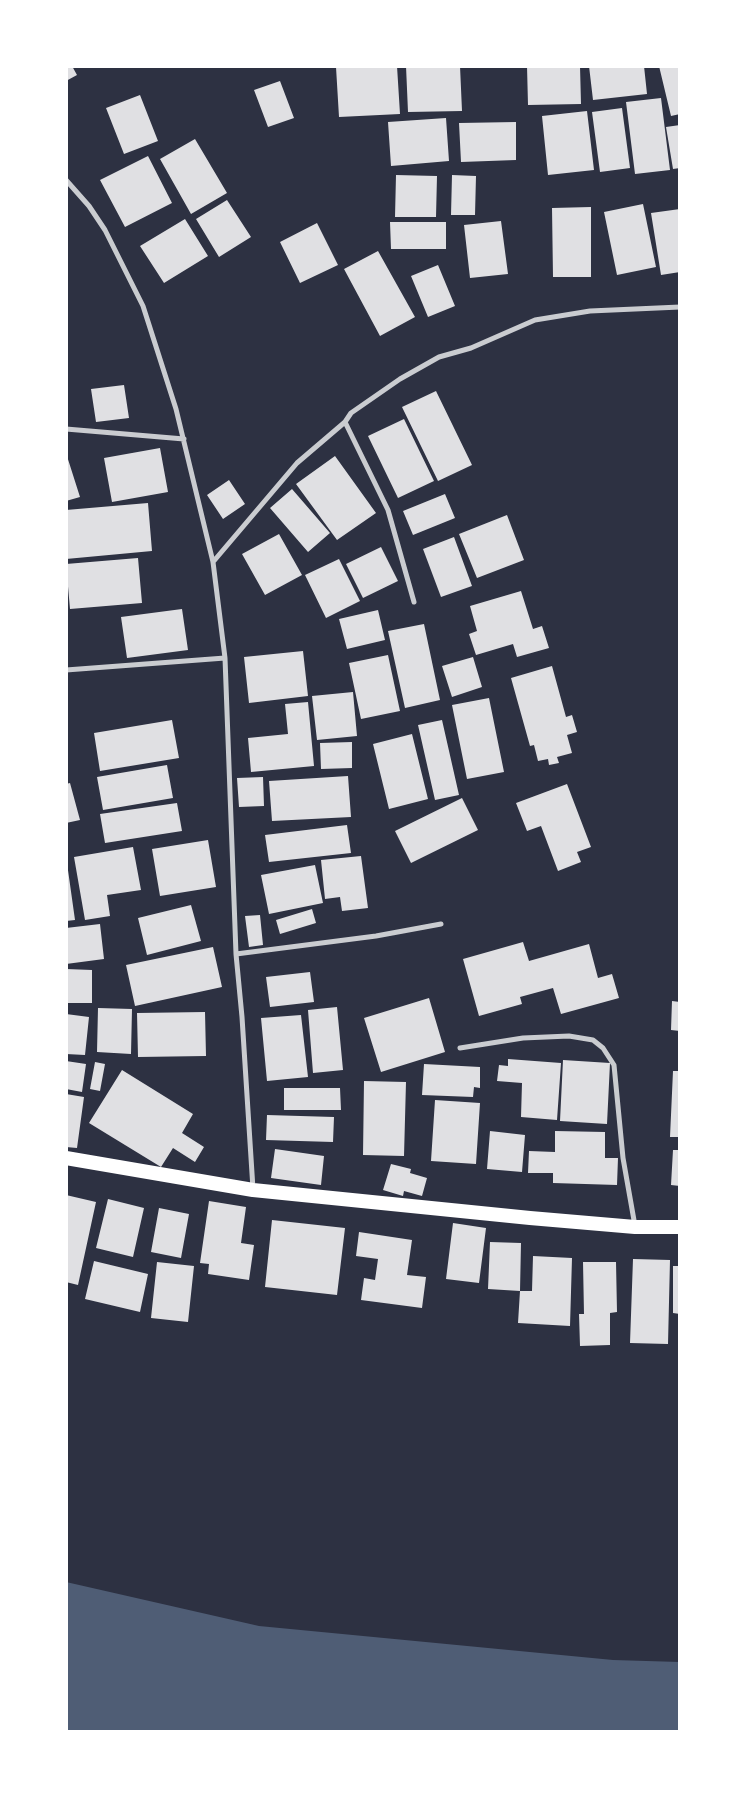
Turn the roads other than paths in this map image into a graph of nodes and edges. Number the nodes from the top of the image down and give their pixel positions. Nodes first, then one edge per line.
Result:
1 (66, 180) edge
2 (680, 307) edge
3 (345, 422) junction
4 (66, 428) edge
5 (184, 439) junction
6 (213, 562) junction
7 (414, 602) dead end
8 (225, 658) junction
9 (66, 670) edge
10 (441, 924) dead end
11 (236, 954) junction
12 (460, 1048) dead end
13 (66, 1158) edge
14 (253, 1190) junction
15 (635, 1227) junction
16 (680, 1227) edge

1 - 5 street
2 - 3 street
3 - 6 street
3 - 7 street
4 - 5 street
5 - 6 street
6 - 8 street
8 - 9 street
8 - 11 street
10 - 11 street
11 - 14 street
12 - 15 street
13 - 14 highway
14 - 15 highway
15 - 16 highway

